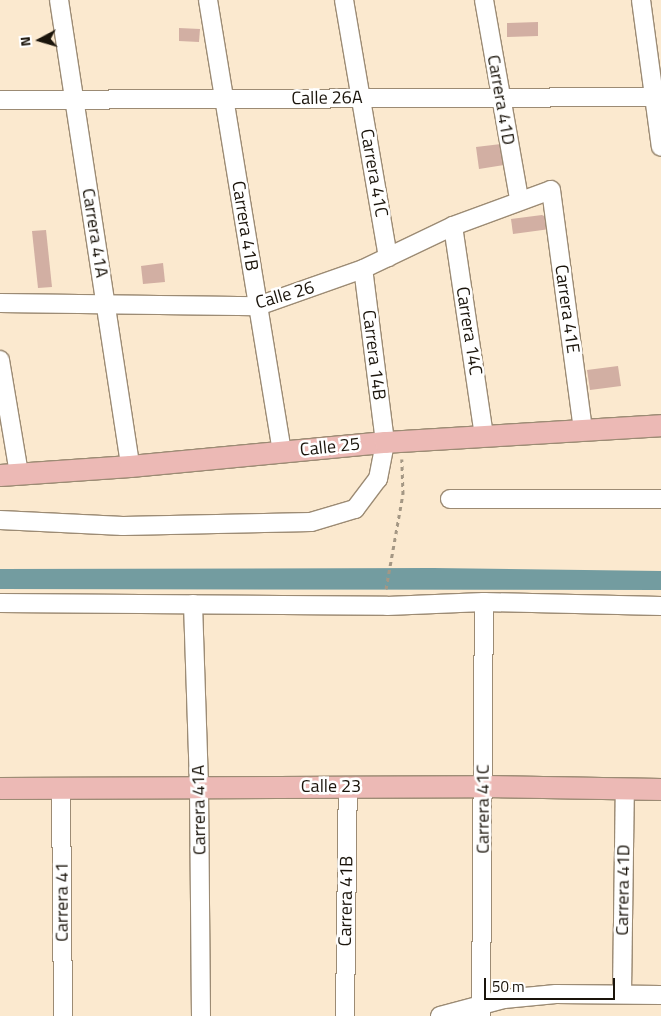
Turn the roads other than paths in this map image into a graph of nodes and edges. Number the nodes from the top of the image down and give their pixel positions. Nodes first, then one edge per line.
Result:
1 (59, 0) edge
2 (208, 0) edge
3 (344, 0) edge
4 (484, 0) edge
5 (641, 0) edge
6 (501, 96) junction
7 (361, 97) junction
8 (654, 97) junction
9 (224, 99) junction
10 (0, 100) edge
11 (74, 100) junction
12 (661, 147) edge
13 (551, 190) joint
14 (518, 200) junction
15 (453, 226) junction
16 (388, 257) junction
17 (363, 269) junction
18 (0, 303) edge
19 (105, 304) junction
20 (258, 306) junction
21 (0, 360) edge
22 (661, 425) edge
23 (583, 429) junction
24 (484, 436) junction
25 (393, 441) junction
26 (282, 452) junction
27 (130, 466) junction
28 (9, 474) edge
29 (450, 498) dead end
30 (661, 499) edge
31 (0, 520) edge
32 (484, 602) junction
33 (0, 603) edge
34 (193, 604) junction
35 (661, 606) edge
36 (348, 786) junction
37 (483, 786) junction
38 (0, 788) edge
39 (62, 788) junction
40 (200, 788) junction
41 (625, 788) junction
42 (661, 789) edge
43 (622, 993) junction
44 (661, 995) edge
45 (481, 1011) edge
46 (63, 1016) edge
47 (201, 1016) edge
48 (345, 1016) edge
49 (440, 1016) edge

1 - 11 street, Carrera 41A
2 - 9 street, Carrera 41B
3 - 7 street, Carrera 41C
4 - 6 street, Carrera 41D
5 - 8 street
6 - 7 street, Calle 26A
6 - 8 street, Calle 26A
6 - 14 street, Carrera 41D
7 - 9 street, Calle 26A
7 - 16 street, Carrera 41C
8 - 12 street
9 - 11 street, Calle 26A
9 - 20 street, Carrera 41B
10 - 11 street, Calle 26A
11 - 19 street, Carrera 41A
13 - 14 street, Calle 26
13 - 23 street, Carrera 41E
14 - 15 street, Calle 26
15 - 16 street, Calle 26
15 - 24 street, Carrera 14C
16 - 17 street, Calle 26
17 - 20 street, Calle 26
17 - 25 street, Carrera 14B
18 - 19 street, Calle 26
19 - 20 street, Calle 26
19 - 27 street, Carrera 41A
20 - 26 street, Carrera 41B
21 - 28 street
22 - 23 main road, Calle 25
23 - 24 main road, Calle 25
24 - 25 main road, Calle 25
25 - 26 main road, Calle 25
25 - 31 street, Carrera 14B
26 - 27 main road, Calle 25
27 - 28 main road, Calle 25
29 - 30 street
32 - 34 street
32 - 35 street
32 - 37 street, Carrera 41C
33 - 34 street
34 - 40 street, Carrera 41A
36 - 37 main road, Calle 23
36 - 40 main road, Calle 23
36 - 48 street, Carrera 41B
37 - 41 main road, Calle 23
37 - 45 street, Carrera 41C
38 - 39 main road, Calle 23
39 - 40 main road, Calle 23
39 - 46 street, Carrera 41
40 - 47 street, Carrera 41A
41 - 42 main road, Calle 23
41 - 43 street, Carrera 41D
43 - 44 street
43 - 45 street
45 - 49 street

